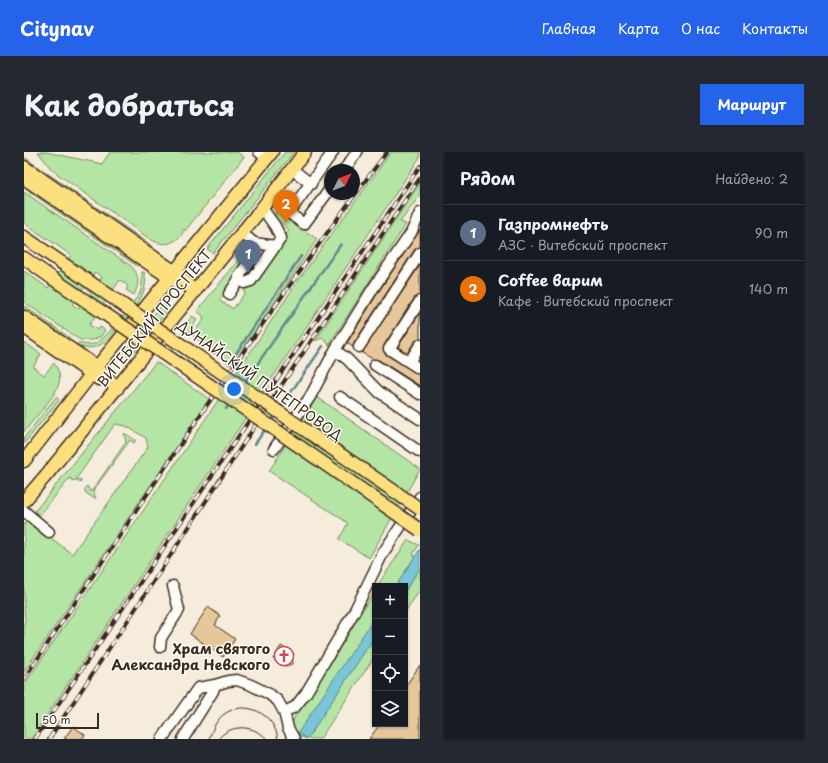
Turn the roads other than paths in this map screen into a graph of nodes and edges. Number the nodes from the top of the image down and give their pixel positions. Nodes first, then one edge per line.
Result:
1 (305, 152) edge
2 (333, 152) edge
3 (357, 152) edge
4 (266, 154) edge
5 (348, 164) edge
6 (24, 167) edge
7 (292, 169) junction
8 (24, 178) edge
9 (310, 184) junction
10 (324, 197) edge
11 (262, 208) junction
12 (420, 212) edge
13 (242, 233) junction
14 (24, 236) edge
15 (276, 246) junction
16 (254, 249) junction
17 (420, 253) edge
18 (24, 258) edge
19 (264, 262) junction
20 (173, 275) junction
21 (239, 280) junction
22 (195, 292) junction
23 (229, 294) dead end
24 (420, 301) edge
25 (24, 316) edge
26 (24, 327) edge
27 (420, 345) edge
28 (359, 347) dead end
29 (335, 350) junction
30 (409, 362) junction
31 (375, 365) dead end
32 (420, 369) edge
33 (95, 371) junction
34 (117, 389) junction
35 (420, 394) edge
36 (340, 397) dead end
37 (420, 419) edge
38 (274, 449) dead end
39 (420, 452) edge
40 (24, 461) edge
41 (420, 497) edge
42 (24, 501) edge
43 (420, 509) edge
44 (24, 511) edge
45 (420, 530) edge
46 (49, 532) dead end
47 (173, 586) dead end
48 (160, 647) dead end
49 (215, 685) junction
50 (284, 712) junction
51 (162, 739) edge
52 (182, 739) edge
53 (294, 739) edge

1 - 7 main road, ВИТЕБСКИЙ ПРОСПЕКТ
2 - 9 street
3 - 5 street
4 - 20 main road, ВИТЕБСКИЙ ПРОСПЕКТ
6 - 20 main road
7 - 9 street
7 - 11 main road, ВИТЕБСКИЙ ПРОСПЕКТ
8 - 20 main road
9 - 10 street
11 - 13 main road, ВИТЕБСКИЙ ПРОСПЕКТ
11 - 15 street
12 - 29 street
13 - 16 street
13 - 22 main road, ВИТЕБСКИЙ ПРОСПЕКТ
14 - 43 main road, ДУНАЙСКИЙ ПУТЕПРОВОД, bridge
15 - 16 street
15 - 19 street
16 - 19 street
16 - 21 street
17 - 28 street
18 - 45 main road, bridge
19 - 21 street
20 - 22 main road
20 - 33 main road, ВИТЕБСКИЙ ПРОСПЕКТ
21 - 23 street
22 - 34 main road, ВИТЕБСКИЙ ПРОСПЕКТ
24 - 30 street
25 - 33 main road
26 - 33 main road
27 - 30 street
29 - 37 street
29 - 38 street
30 - 32 street
31 - 35 street
33 - 34 main road
33 - 40 main road, ВИТЕБСКИЙ ПРОСПЕКТ
34 - 42 main road, ВИТЕБСКИЙ ПРОСПЕКТ
36 - 39 street
41 - 50 street
44 - 46 street
47 - 48 street
49 - 50 street
49 - 51 street
49 - 52 street
50 - 53 street

